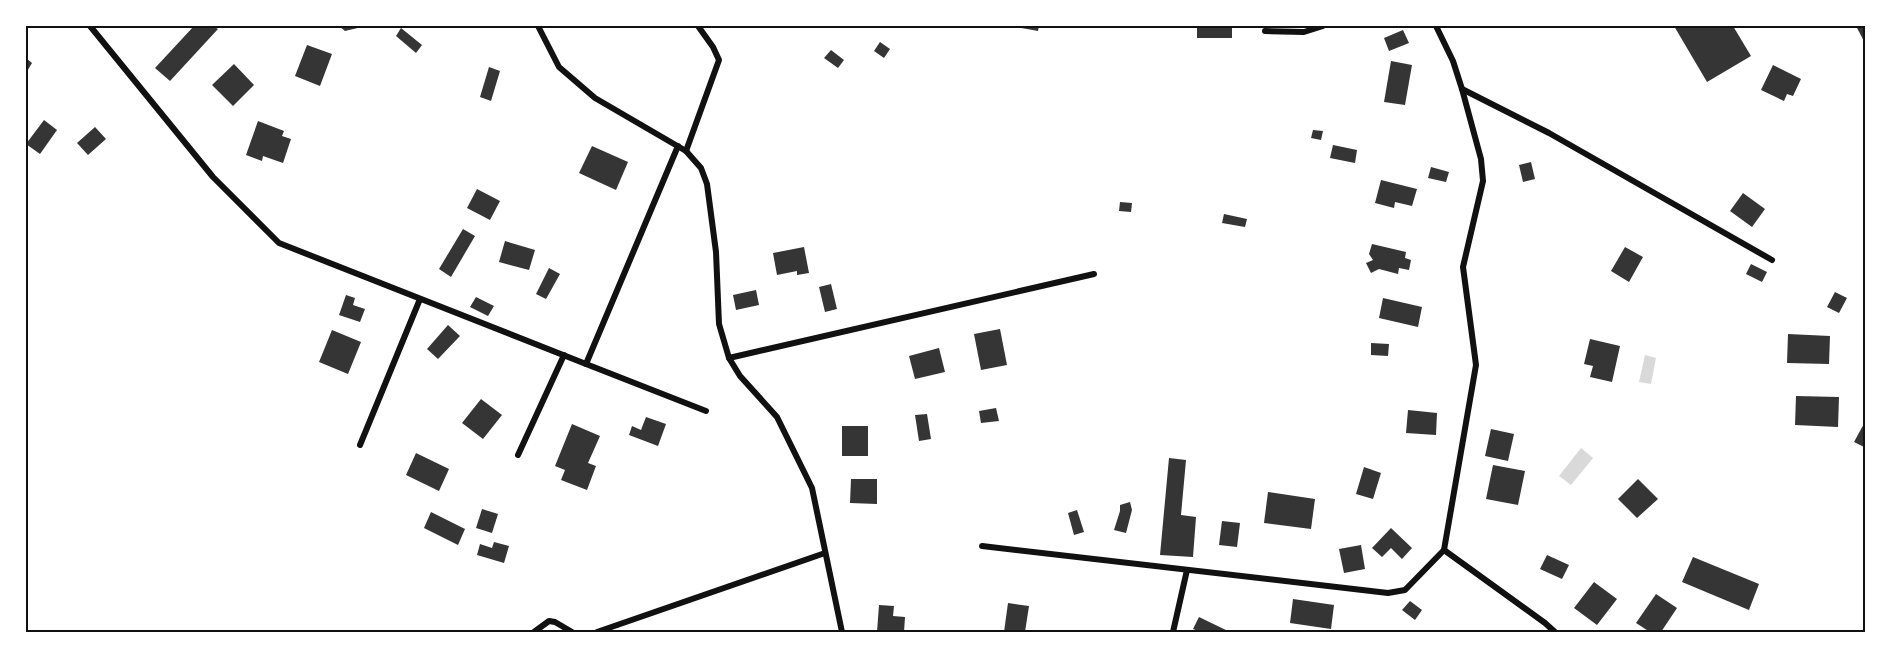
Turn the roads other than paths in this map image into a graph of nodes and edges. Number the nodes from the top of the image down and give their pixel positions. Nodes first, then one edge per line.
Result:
1 (90, 26) edge
2 (537, 26) edge
3 (698, 26) edge
4 (1323, 26) edge
5 (1436, 26) edge
6 (1265, 31) dead end
7 (1462, 89) junction
8 (678, 146) junction
9 (686, 151) junction
10 (1773, 260) dead end
11 (1094, 274) dead end
12 (420, 299) junction
13 (564, 355) junction
14 (729, 358) junction
15 (586, 364) junction
16 (706, 411) dead end
17 (360, 445) dead end
18 (518, 455) dead end
19 (982, 546) dead end
20 (1444, 550) junction
21 (825, 553) junction
22 (1187, 570) junction
23 (534, 633) edge
24 (572, 633) edge
25 (597, 633) edge
26 (842, 633) edge
27 (1173, 633) edge
28 (1555, 633) edge

1 - 12 street
2 - 8 street
3 - 9 street
4 - 6 street
5 - 7 street
7 - 10 street
7 - 20 street
8 - 9 street
8 - 15 street
9 - 14 street
11 - 14 street
12 - 13 street
12 - 17 street
13 - 15 street
13 - 18 street
14 - 21 street
15 - 16 street
19 - 22 street
20 - 22 street
20 - 28 street
21 - 25 street
21 - 26 street
22 - 27 street
23 - 24 street

